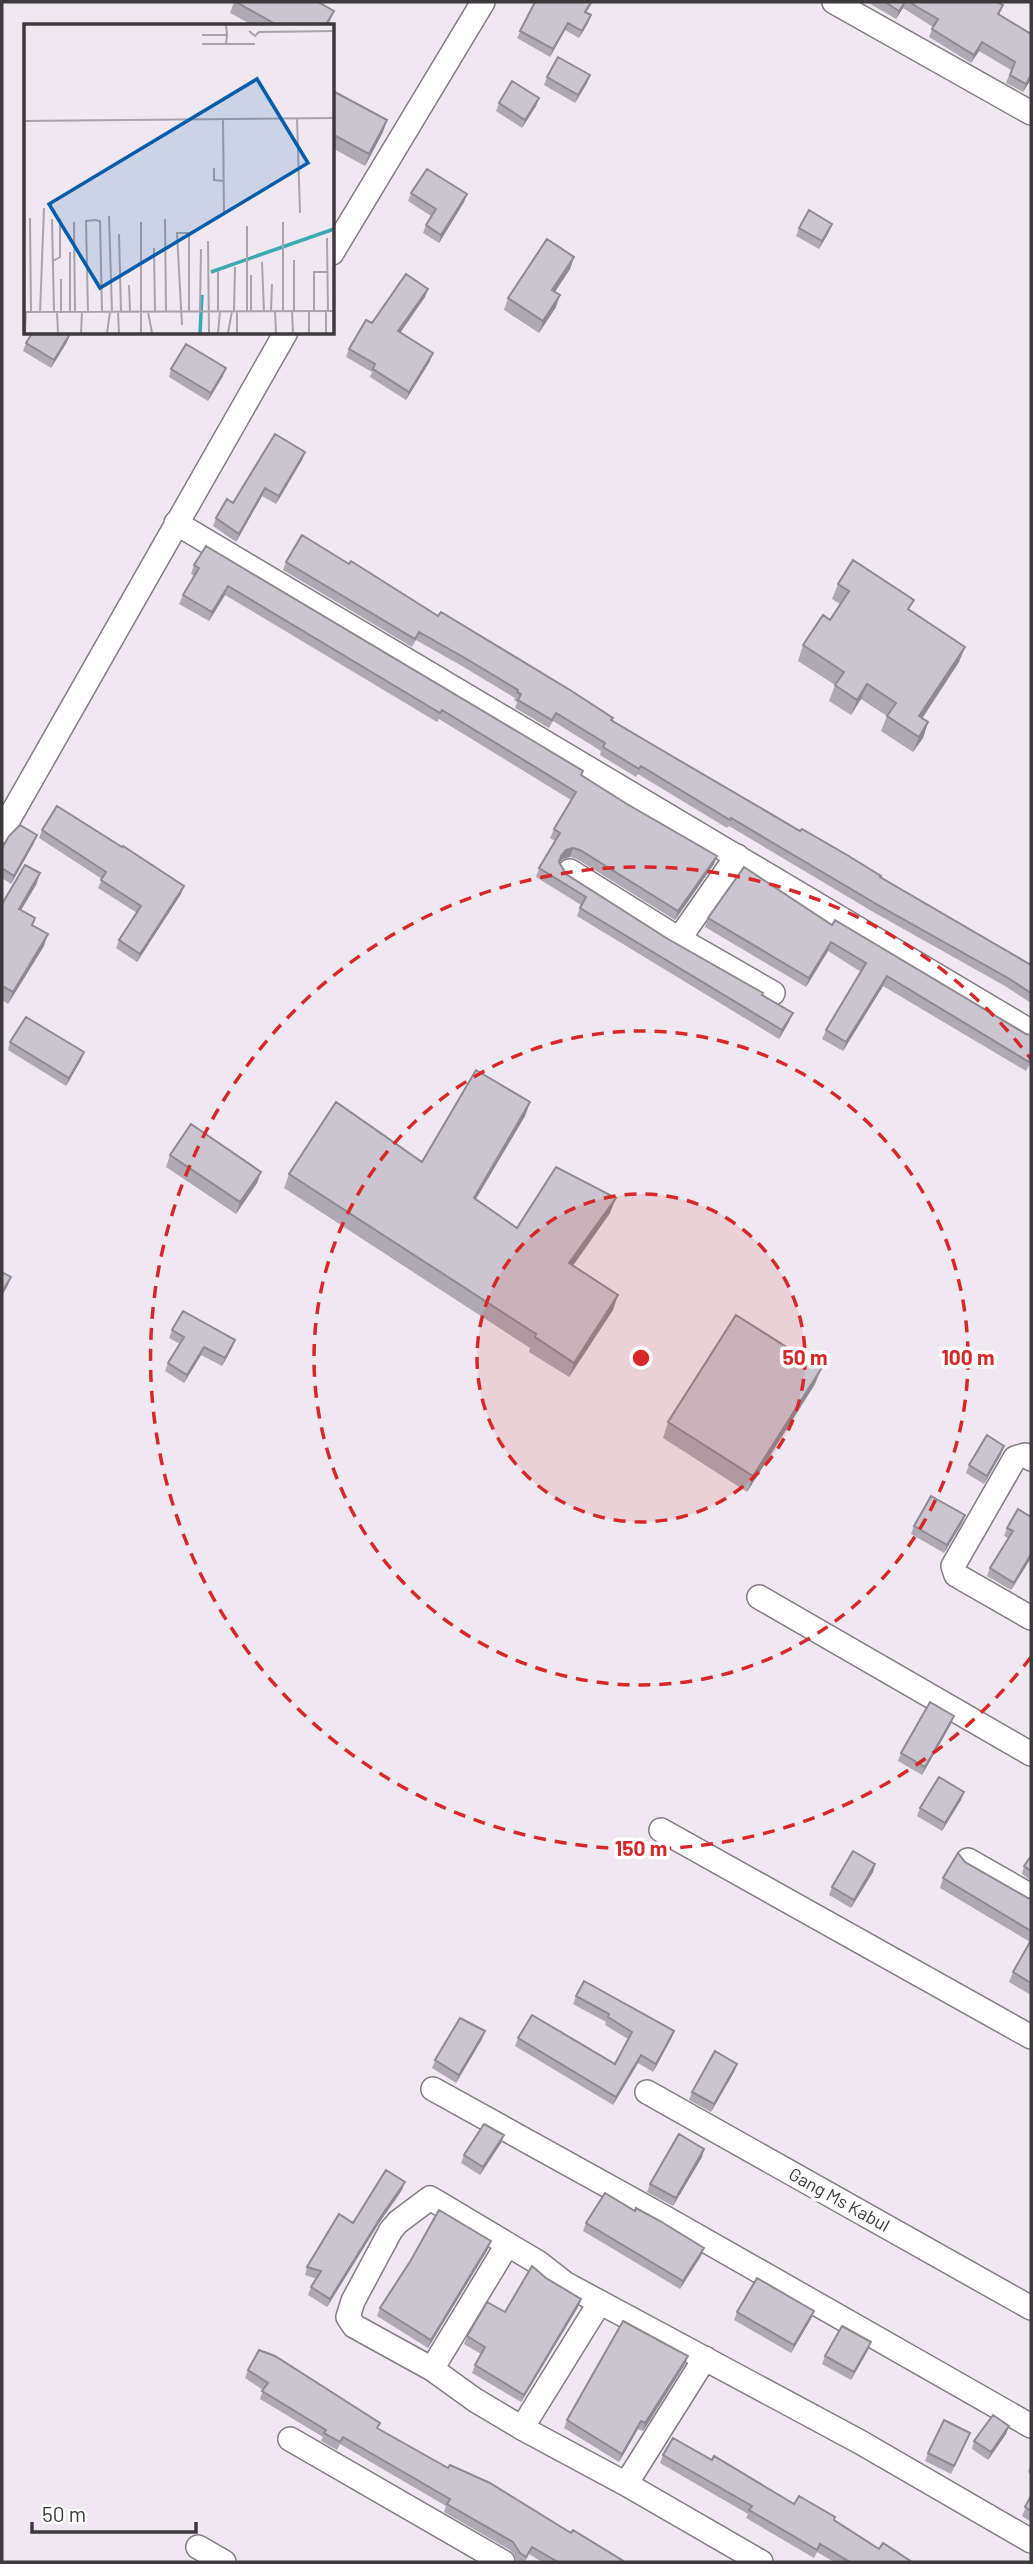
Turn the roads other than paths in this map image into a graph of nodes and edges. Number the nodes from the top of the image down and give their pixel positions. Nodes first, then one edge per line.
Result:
1 (483, 2) edge
2 (834, 2) edge
3 (1031, 113) edge
4 (334, 250) edge
5 (285, 334) edge
6 (176, 523) junction
7 (2, 831) edge
8 (737, 856) junction
9 (570, 871) dead end
10 (679, 939) junction
11 (773, 993) dead end
12 (1030, 1031) edge
13 (1031, 1459) edge
14 (759, 1597) dead end
15 (1031, 1618) edge
16 (1031, 1755) edge
17 (661, 1830) dead end
18 (968, 1860) edge
19 (1031, 1896) edge
20 (1031, 2037) edge
21 (433, 2089) dead end
22 (647, 2092) dead end
23 (508, 2245) junction
24 (600, 2302) junction
25 (1031, 2308) edge
26 (705, 2358) junction
27 (432, 2369) junction
28 (1031, 2426) edge
29 (522, 2428) junction
30 (290, 2439) dead end
31 (626, 2484) junction
32 (1031, 2541) edge
33 (198, 2547) dead end
34 (224, 2562) edge
35 (503, 2562) edge
36 (761, 2562) edge

1 - 4 street
2 - 3 street
5 - 6 street
6 - 7 street
6 - 8 street
8 - 10 street
8 - 12 street
9 - 10 street
10 - 11 street
13 - 15 street
14 - 16 street
17 - 20 street
18 - 19 street
21 - 28 street
22 - 25 street, Gang Ms Kabul
23 - 24 street
23 - 27 street
23 - 27 street
24 - 26 street
24 - 29 street
26 - 31 street
26 - 32 street
27 - 29 street
29 - 31 street
30 - 35 street
31 - 36 street
33 - 34 street

